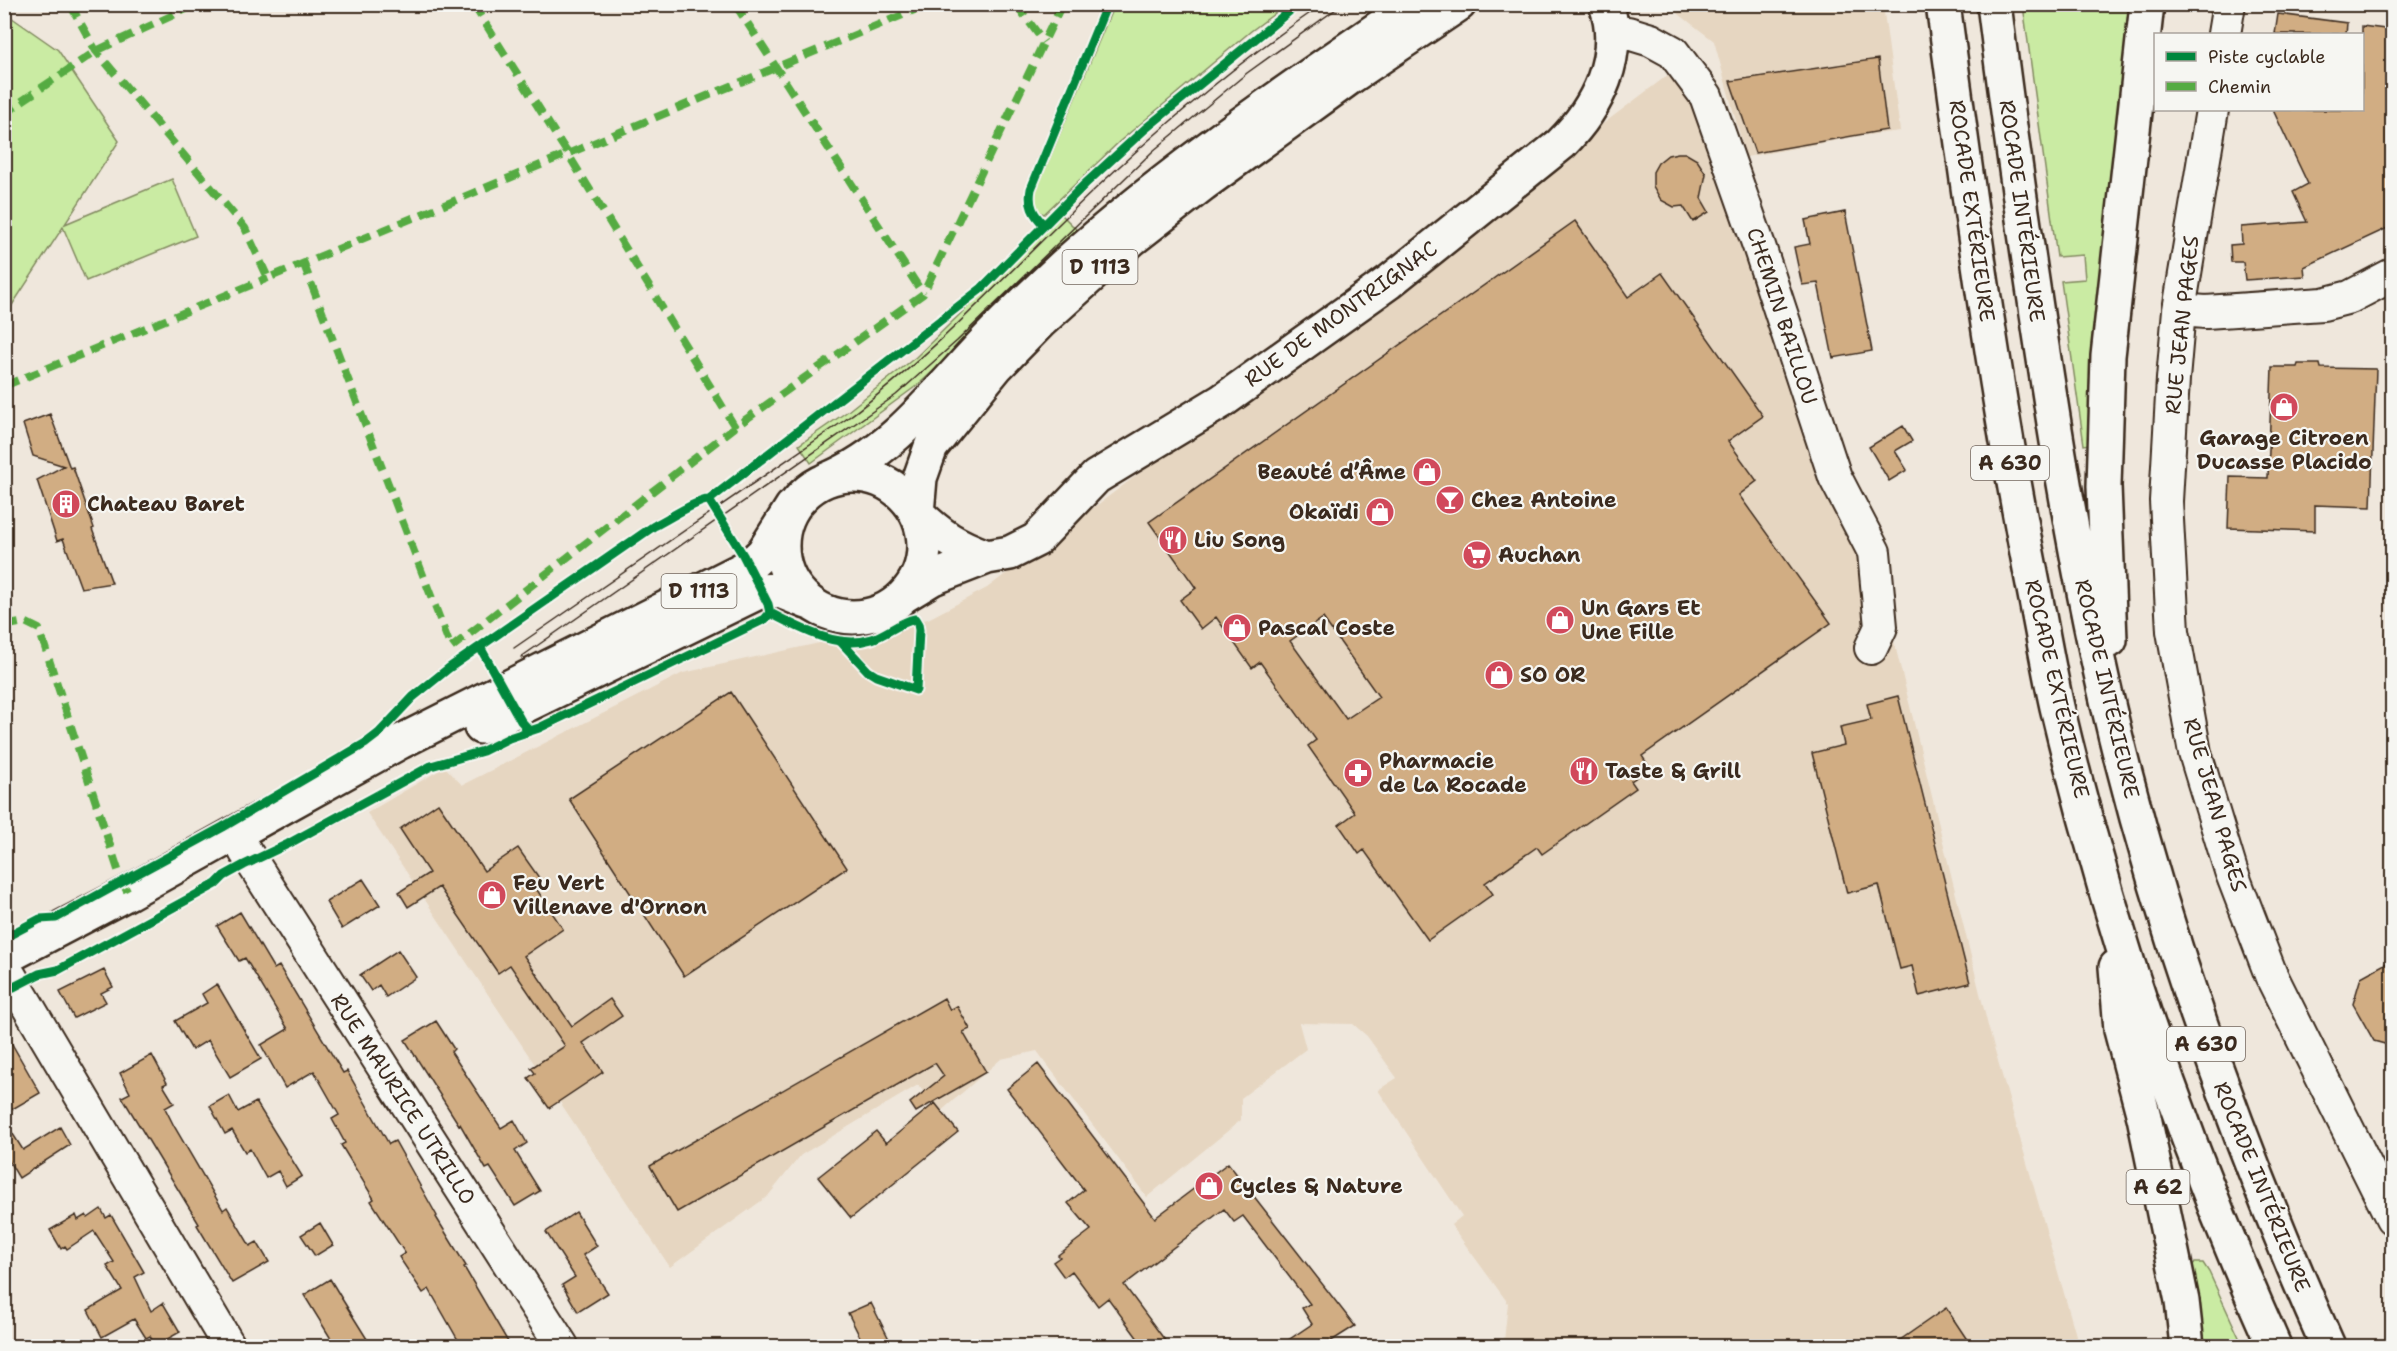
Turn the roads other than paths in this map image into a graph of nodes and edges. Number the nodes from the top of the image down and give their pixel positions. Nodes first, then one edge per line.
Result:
1 (1414, 4) edge
2 (1459, 4) edge
3 (1943, 4) edge
4 (1994, 4) edge
5 (2147, 4) edge
6 (2229, 4) edge
7 (1609, 19) edge
8 (2224, 33) edge
9 (2212, 111) edge
10 (2392, 275) edge
11 (2179, 310) junction
12 (826, 480) junction
13 (792, 507) junction
14 (916, 513) junction
15 (987, 557) junction
16 (905, 595) junction
17 (807, 602) junction
18 (1871, 648) dead end
19 (2114, 731) junction
20 (245, 851) junction
21 (2112, 914) junction
22 (6, 971) edge
23 (2392, 1218) edge
24 (229, 1347) edge
25 (562, 1347) edge
26 (2187, 1347) edge
27 (2274, 1347) edge
28 (2328, 1347) edge

1 - 12 main road, D 1113
2 - 14 main road, D 1113
3 - 21 main road, ROCADE EXTÉRIEURE / A 630
4 - 19 main road, ROCADE INTÉRIEURE / A 630
5 - 19 main road
6 - 8 street
7 - 15 main road, RUE DE MONTRIGNAC
7 - 18 street, CHEMIN BAILLOU
9 - 11 street, RUE JEAN PAGES
10 - 11 street
11 - 23 street, RUE JEAN PAGES
12 - 13 main road
12 - 14 main road
13 - 17 main road
13 - 22 main road, D 1113
14 - 15 main road
14 - 16 main road
15 - 16 main road, RUE DE MONTRIGNAC
16 - 17 main road
17 - 20 main road, D 1113
19 - 28 main road, ROCADE INTÉRIEURE / A 630
20 - 22 main road, D 1113
20 - 25 street, RUE MAURICE UTRILLO
21 - 26 main road, A 62
21 - 27 main road, ROCADE EXTÉRIEURE / A 630
22 - 24 street

